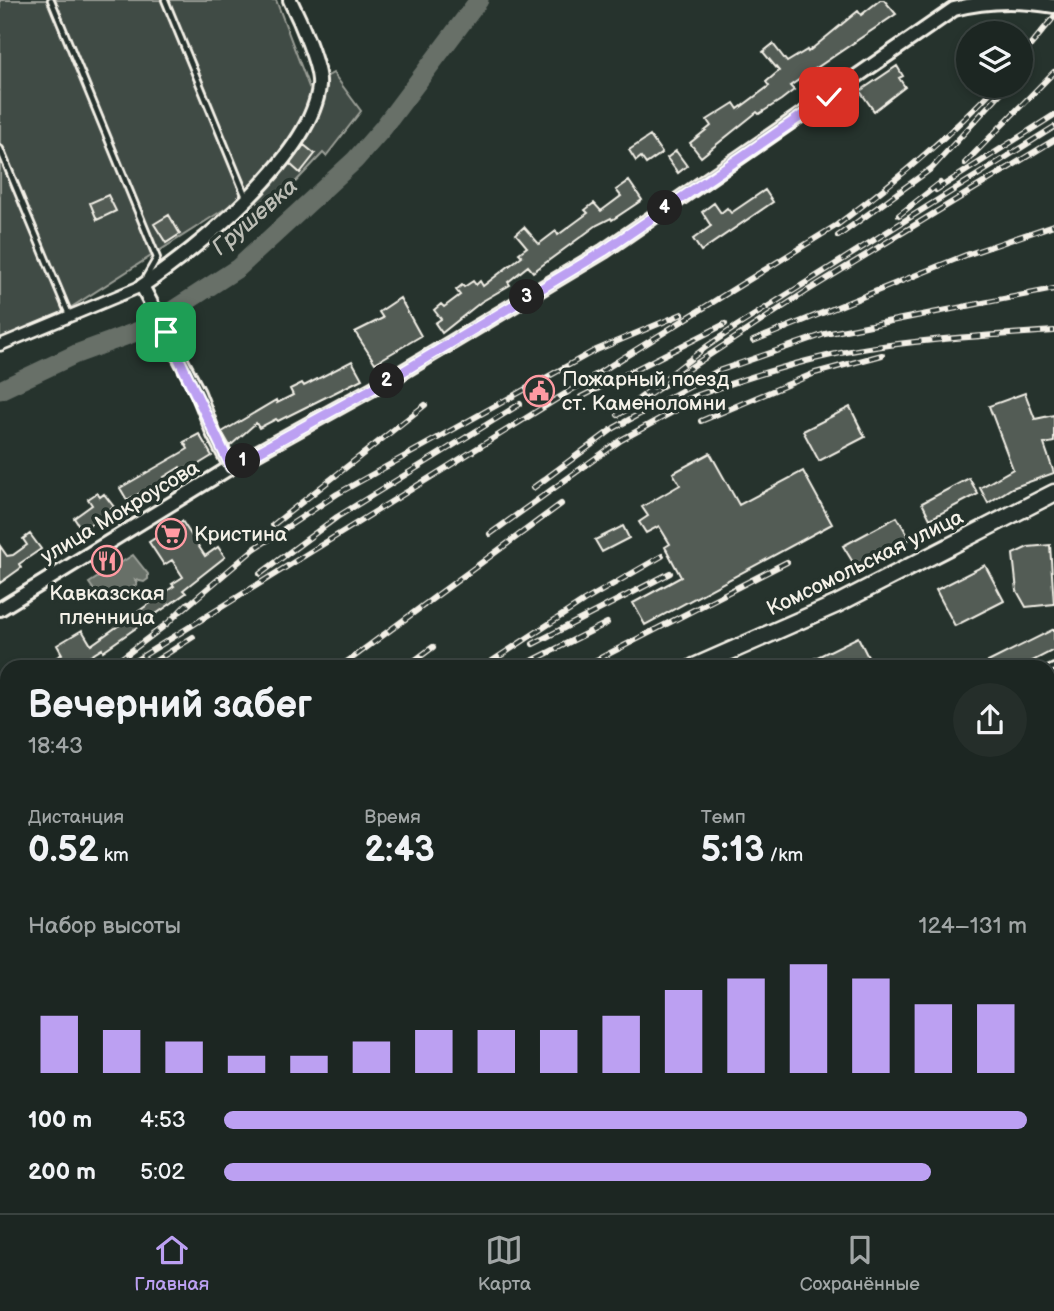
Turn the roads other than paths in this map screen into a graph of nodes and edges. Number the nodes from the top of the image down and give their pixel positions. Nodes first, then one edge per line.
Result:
1 (51, 0) edge
2 (165, 0) edge
3 (290, 0) edge
4 (1054, 6) edge
5 (0, 149) edge
6 (246, 198) junction
7 (142, 286) junction
8 (71, 318) junction
9 (0, 345) edge
10 (231, 467) junction
11 (1053, 498) edge
12 (0, 609) edge
13 (723, 660) edge

1 - 7 lane
2 - 6 lane
3 - 6 street
4 - 10 street, улица Мокроусова
5 - 8 lane
6 - 7 street
7 - 8 street
7 - 10 street
8 - 9 street
10 - 12 street, улица Мокроусова
11 - 13 main road, Комсомольская улица

